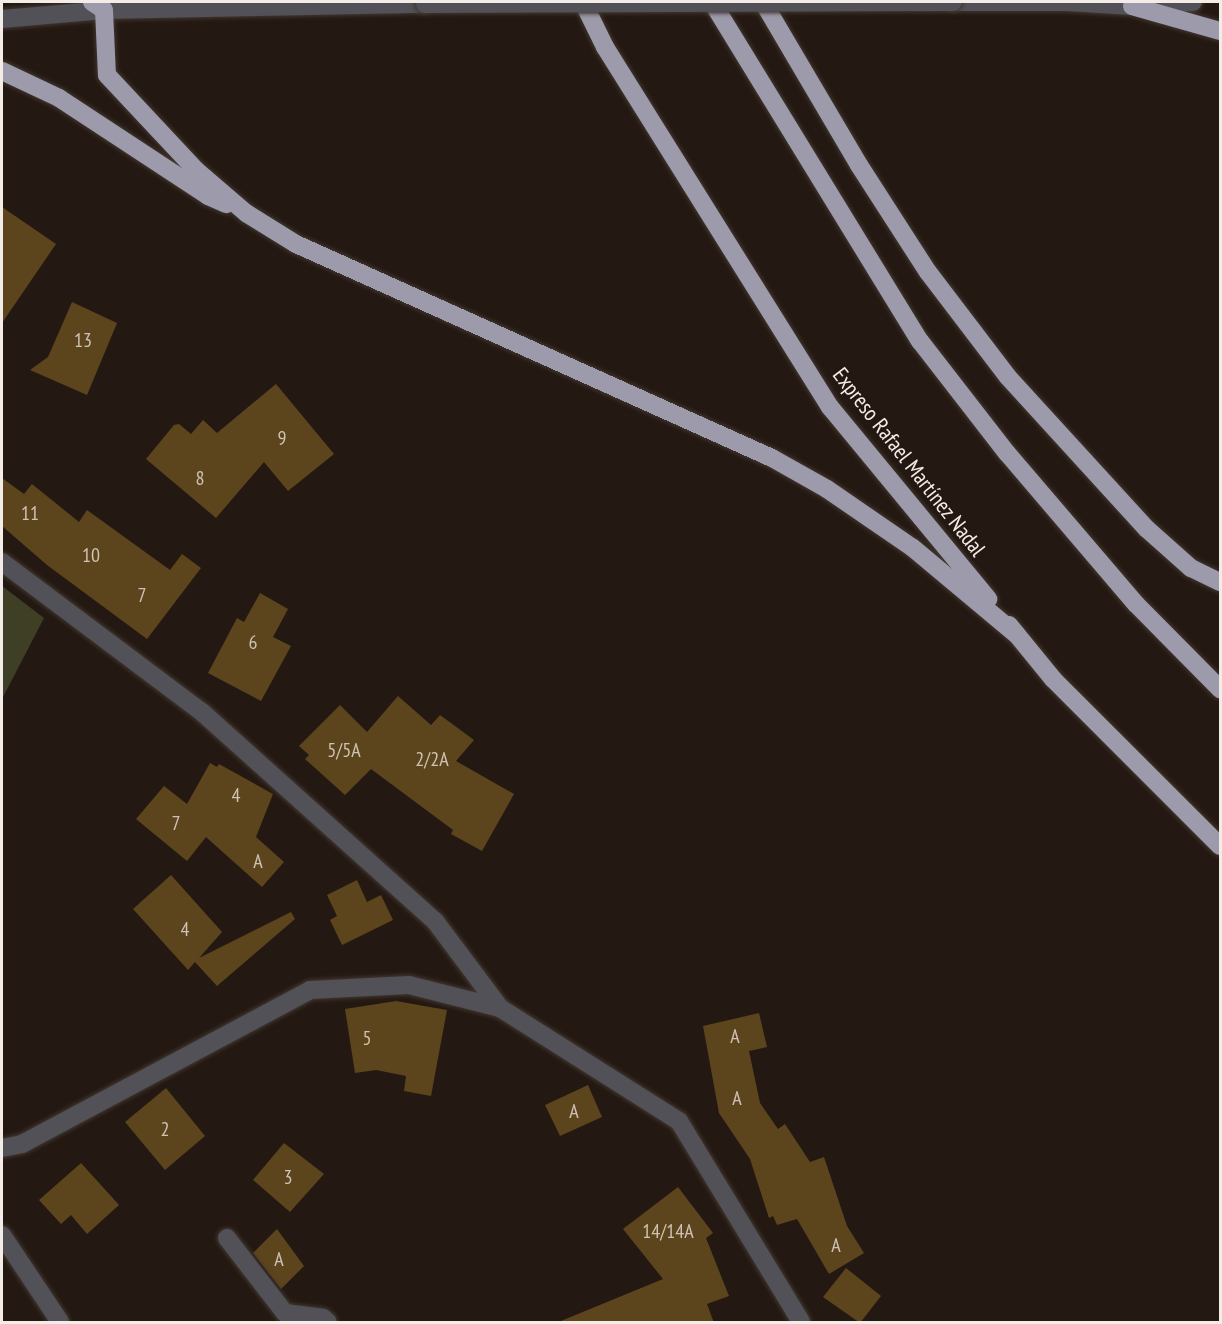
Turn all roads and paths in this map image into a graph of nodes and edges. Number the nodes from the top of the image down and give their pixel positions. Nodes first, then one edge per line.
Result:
1 (583, 2) edge
2 (712, 2) edge
3 (763, 2) edge
4 (1193, 2) edge
5 (953, 3) edge
6 (98, 6) edge
7 (1132, 6) junction
8 (2, 19) edge
9 (1221, 31) edge
10 (2, 71) edge
11 (246, 213) junction
12 (2, 562) edge
13 (1221, 582) edge
14 (1016, 634) junction
15 (1221, 689) edge
16 (1221, 846) edge
17 (500, 1008) junction
18 (2, 1148) edge
19 (2, 1235) edge
20 (227, 1238) dead end
21 (322, 1321) edge
22 (60, 1323) edge
23 (801, 1323) edge

1 - 14 highway, Expreso Rafael Martínez Nadal
2 - 15 highway
3 - 13 highway
4 - 7 street
5 - 6 street, bridge
5 - 7 street
6 - 8 street
6 - 11 highway
7 - 9 highway
10 - 11 highway
11 - 14 highway
12 - 17 street
14 - 16 highway, Expreso Rafael Martínez Nadal
17 - 18 street
17 - 23 street
19 - 22 street
20 - 21 street

